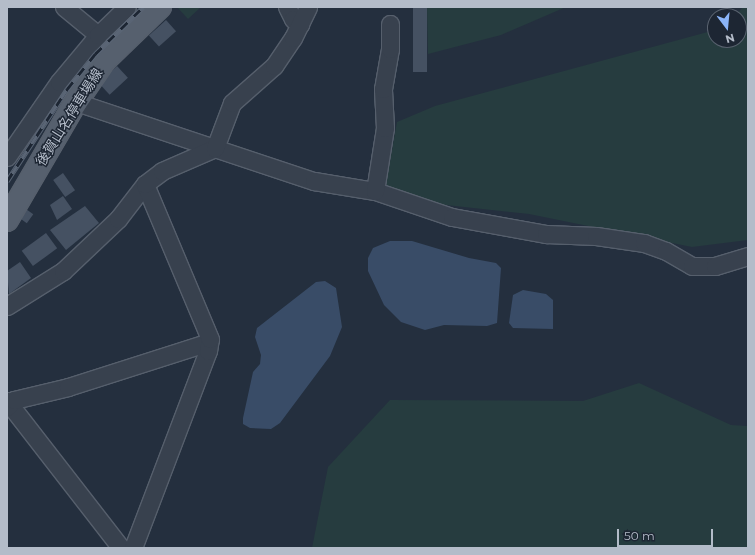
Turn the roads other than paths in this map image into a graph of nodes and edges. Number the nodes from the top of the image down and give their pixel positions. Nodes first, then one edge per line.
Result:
1 (64, 7) edge
2 (127, 7) edge
3 (160, 7) edge
4 (287, 7) edge
5 (308, 7) edge
6 (300, 24) junction
7 (390, 24) dead end
8 (98, 35) junction
9 (76, 102) junction
10 (215, 148) junction
11 (7, 156) edge
12 (145, 184) junction
13 (375, 191) junction
14 (7, 220) edge
15 (748, 256) edge
16 (7, 306) edge
17 (209, 342) junction
18 (8, 404) edge
19 (120, 548) edge
20 (133, 548) edge

1 - 8 street
2 - 8 street
3 - 9 main road, 後賀山名停車場線
4 - 6 street
5 - 6 street
6 - 10 street
7 - 13 street
8 - 11 street
9 - 10 street
9 - 14 main road, 後賀山名停車場線
10 - 12 street
10 - 13 street
12 - 16 street
12 - 17 street
13 - 15 street
17 - 18 street
17 - 20 street
18 - 19 street

